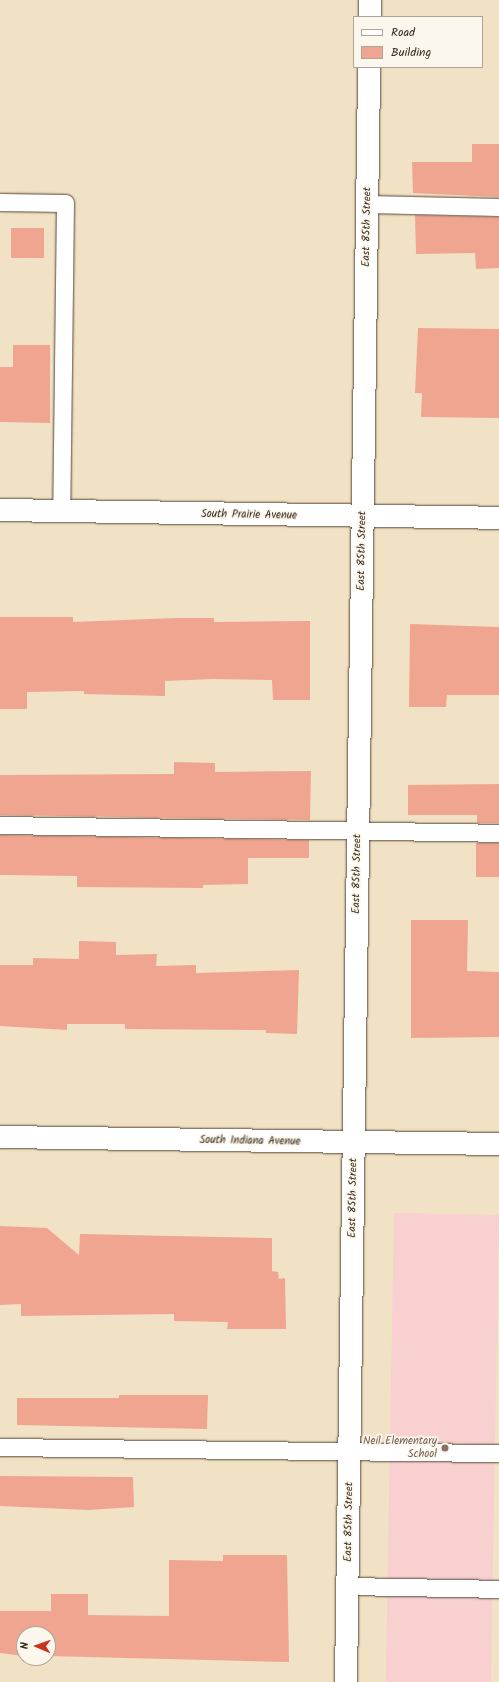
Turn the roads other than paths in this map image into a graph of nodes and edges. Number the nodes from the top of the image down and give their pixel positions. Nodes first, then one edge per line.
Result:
1 (370, 0) edge
2 (370, 16) edge
3 (369, 68) edge
4 (0, 202) edge
5 (367, 204) junction
6 (499, 207) edge
7 (0, 510) edge
8 (61, 511) junction
9 (363, 517) junction
10 (499, 518) edge
11 (0, 826) edge
12 (358, 831) junction
13 (499, 833) edge
14 (0, 1137) edge
15 (354, 1142) junction
16 (499, 1144) edge
17 (0, 1447) edge
18 (350, 1452) junction
19 (499, 1453) edge
20 (348, 1586) junction
21 (499, 1589) edge
22 (346, 1682) edge

1 - 2 street
3 - 5 street, East 85th Street
4 - 8 lane
5 - 6 lane
5 - 9 street, East 85th Street
7 - 8 street, South Prairie Avenue
8 - 9 street, South Prairie Avenue
9 - 10 street, South Prairie Avenue
9 - 12 street, East 85th Street
11 - 12 lane
12 - 13 lane
12 - 15 street, East 85th Street
14 - 15 street, South Indiana Avenue
15 - 16 street, South Indiana Avenue
15 - 18 street, East 85th Street
17 - 18 lane
18 - 19 lane
18 - 20 street, East 85th Street
20 - 21 lane
20 - 22 street, East 85th Street

